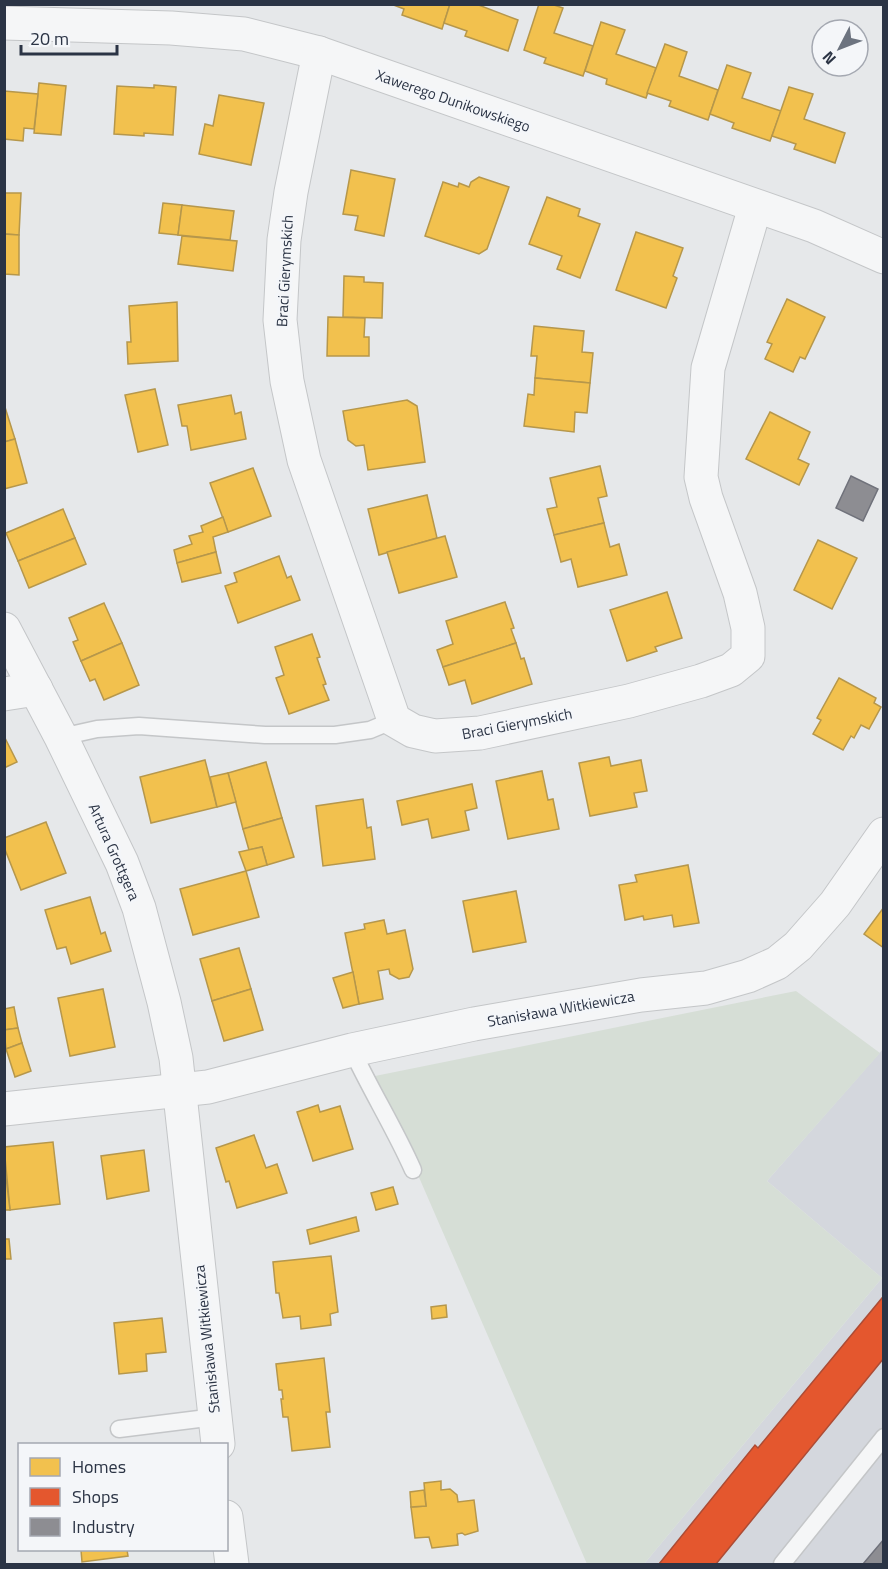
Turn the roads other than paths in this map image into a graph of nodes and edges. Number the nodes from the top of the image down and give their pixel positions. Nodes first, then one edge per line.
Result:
1 (4, 23) edge
2 (319, 53) junction
3 (755, 207) junction
4 (884, 257) edge
5 (4, 629) edge
6 (36, 689) junction
7 (4, 694) edge
8 (394, 720) junction
9 (61, 737) junction
10 (884, 834) edge
11 (352, 1050) junction
12 (179, 1091) junction
13 (4, 1109) edge
14 (413, 1170) dead end
15 (118, 1429) dead end
16 (217, 1431) edge
17 (884, 1437) edge
18 (228, 1533) edge
19 (232, 1564) edge
20 (782, 1564) edge

1 - 2 street, Xawerego Dunikowskiego
2 - 3 street, Xawerego Dunikowskiego
2 - 8 street, Braci Gierymskich
3 - 4 street, Xawerego Dunikowskiego
3 - 8 street, Braci Gierymskich
5 - 6 street, Artura Grottgera
6 - 7 street
6 - 9 street, Artura Grottgera
8 - 9 lane
9 - 12 street, Artura Grottgera
10 - 11 street, Stanisława Witkiewicza
11 - 12 street, Stanisława Witkiewicza
11 - 14 lane
12 - 13 street, Stanisława Witkiewicza
12 - 16 street, Stanisława Witkiewicza
15 - 16 lane
17 - 20 lane
18 - 19 street

